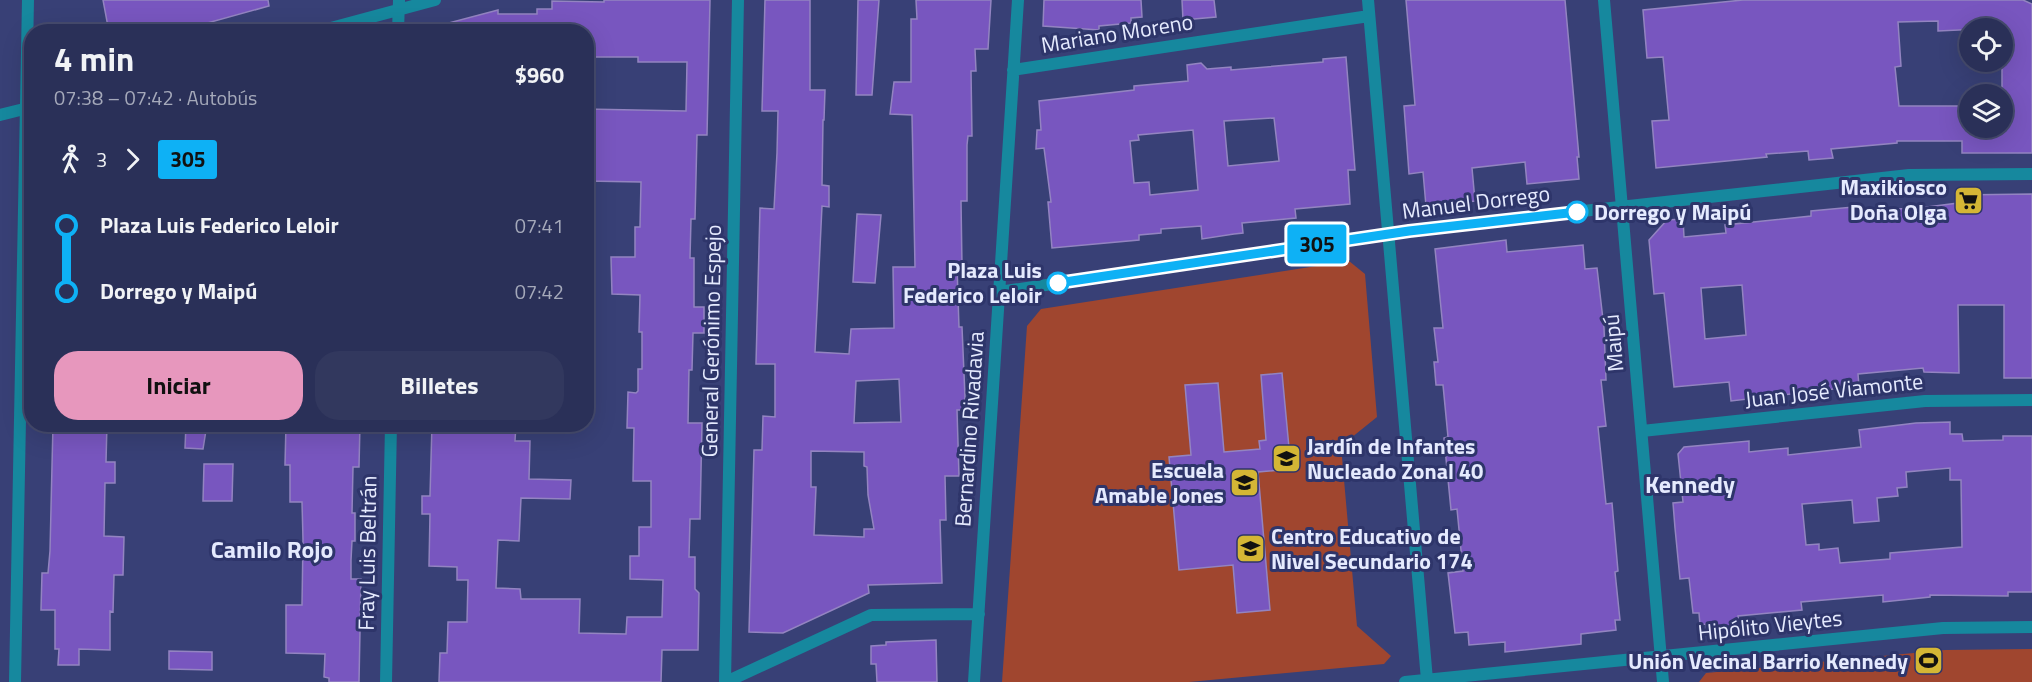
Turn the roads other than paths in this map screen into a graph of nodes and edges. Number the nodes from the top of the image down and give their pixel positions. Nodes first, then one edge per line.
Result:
1 (28, 0) edge
2 (435, 0) edge
3 (738, 0) edge
4 (1018, 0) edge
5 (1368, 0) edge
6 (1604, 0) edge
7 (399, 5) edge
8 (1369, 16) junction
9 (28, 24) edge
10 (341, 24) edge
11 (398, 24) edge
12 (1013, 70) junction
13 (24, 109) edge
14 (0, 116) edge
15 (2032, 174) edge
16 (1622, 206) junction
17 (1388, 234) junction
18 (999, 292) junction
19 (24, 313) edge
20 (2032, 400) edge
21 (1642, 431) junction
22 (391, 432) edge
23 (979, 614) junction
24 (2032, 627) edge
25 (1661, 657) junction
26 (1427, 680) junction
27 (15, 682) edge
28 (386, 682) edge
29 (726, 682) edge
30 (974, 682) edge
31 (1405, 682) edge
32 (1663, 682) edge

1 - 9 street
2 - 7 street
3 - 29 street, General Gerónimo Espejo
4 - 12 street, Bernardino Rivadavia
5 - 8 street
6 - 16 street, Maipú
7 - 10 street
7 - 11 street
8 - 12 street, Mariano Moreno
8 - 17 street
12 - 18 street, Bernardino Rivadavia
13 - 14 street
15 - 16 street, Manuel Dorrego
16 - 17 street, Manuel Dorrego
16 - 21 street, Maipú
17 - 18 street, Manuel Dorrego
17 - 26 street
18 - 23 street, Bernardino Rivadavia
19 - 27 street
20 - 21 street, Juan José Viamonte
21 - 25 street, Maipú
22 - 28 street, Fray Luis Beltrán
23 - 29 street
23 - 30 street, Bernardino Rivadavia
24 - 25 street, Hipólito Vieytes
25 - 26 street, Hipólito Vieytes
25 - 32 street, Maipú
26 - 31 street, Hipólito Vieytes

